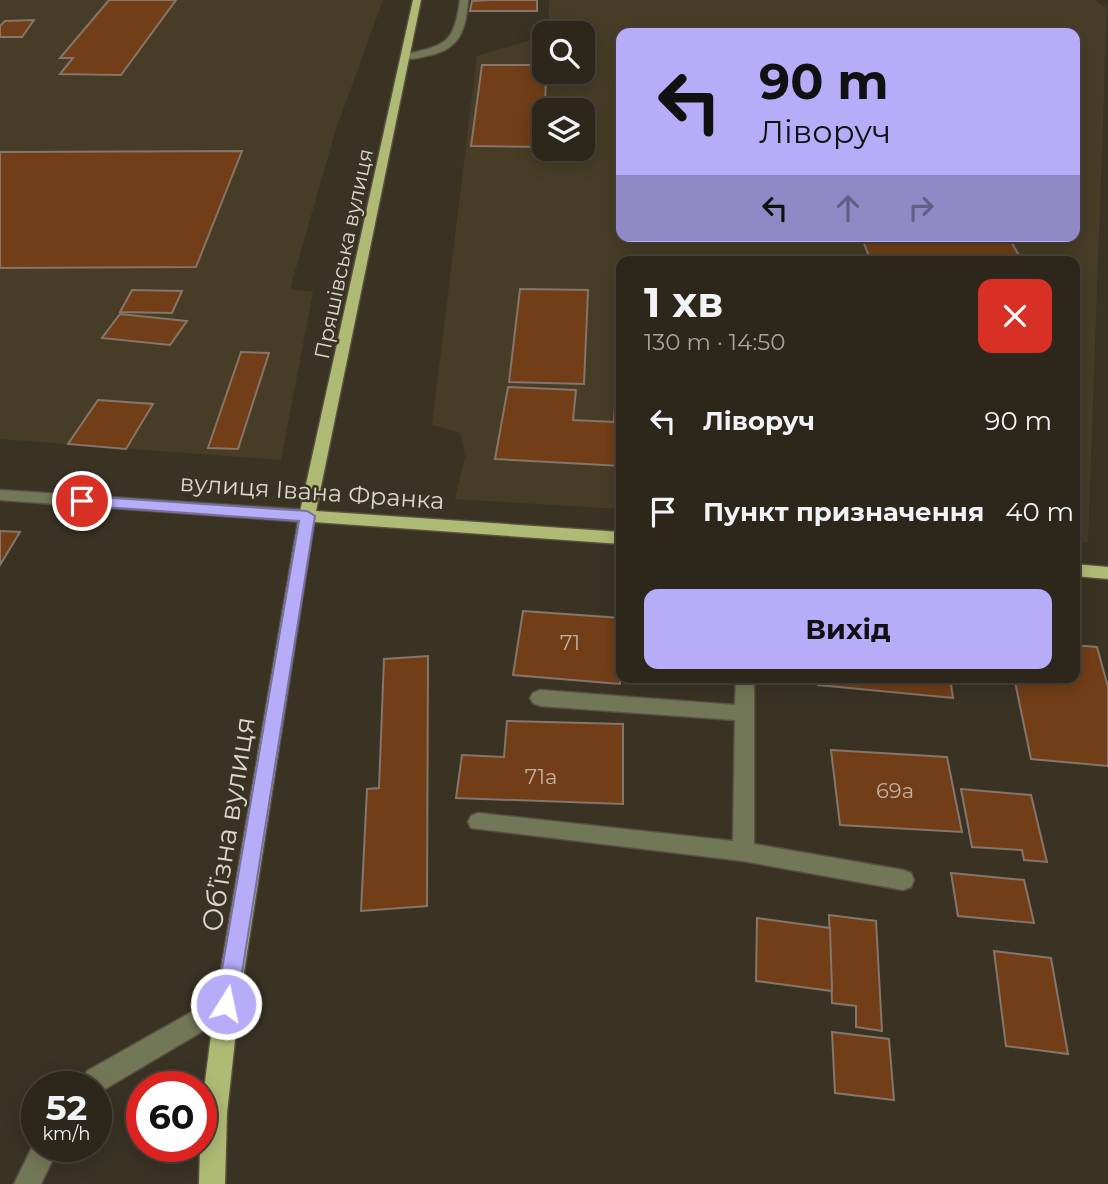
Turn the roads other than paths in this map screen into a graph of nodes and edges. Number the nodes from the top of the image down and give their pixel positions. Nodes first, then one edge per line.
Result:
1 (417, 0) edge
2 (464, 0) edge
3 (405, 57) junction
4 (0, 495) edge
5 (307, 516) junction
6 (616, 538) edge
7 (1080, 571) edge
8 (1108, 573) edge
9 (745, 683) edge
10 (540, 698) dead end
11 (744, 712) junction
12 (478, 822) dead end
13 (743, 852) junction
14 (903, 880) dead end
15 (226, 1004) junction
16 (111, 1071) edge
17 (38, 1162) edge
18 (27, 1184) edge
19 (212, 1184) edge

1 - 3 main road, Пряшівська вулиця
2 - 3 street
3 - 5 main road, Пряшівська вулиця
4 - 5 street, вулиця Івана Франка
5 - 6 main road, вулиця Івана Франка
5 - 15 main road, Обʼїзна вулиця
7 - 8 main road
9 - 11 street
10 - 11 street
11 - 13 street
12 - 13 street
13 - 14 street
15 - 16 street
15 - 19 main road, Обʼїзна вулиця
17 - 18 street

